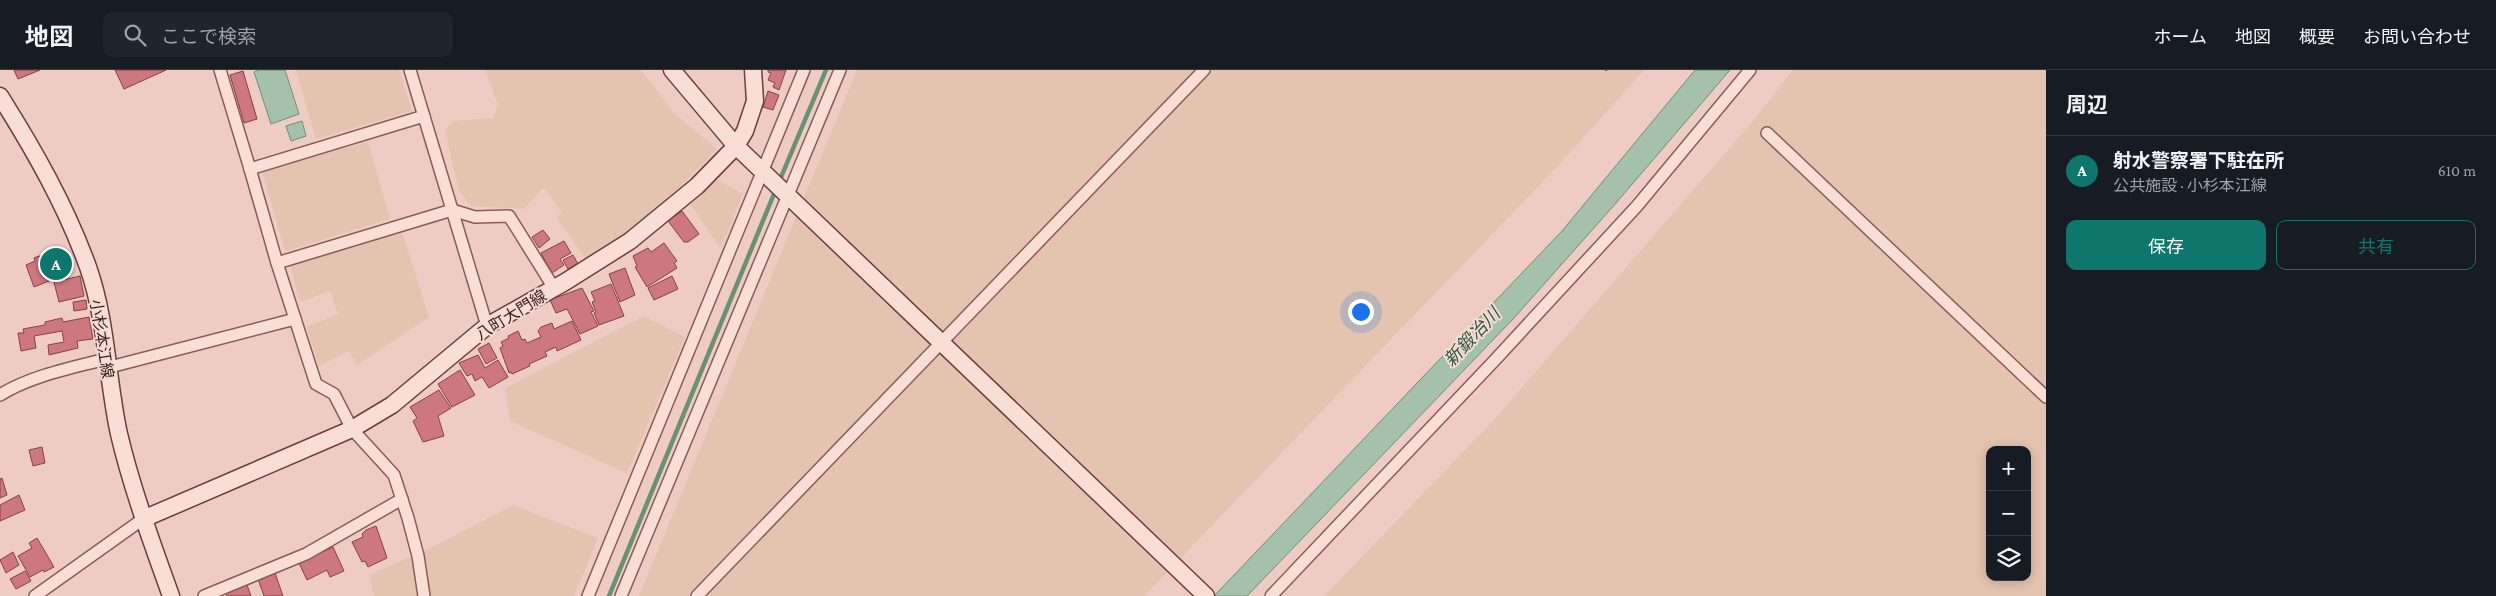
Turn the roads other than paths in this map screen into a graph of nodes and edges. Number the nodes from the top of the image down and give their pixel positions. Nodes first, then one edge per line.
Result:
1 (220, 70) edge
2 (410, 70) edge
3 (672, 70) edge
4 (753, 70) edge
5 (804, 70) edge
6 (840, 70) edge
7 (1204, 70) edge
8 (1750, 70) edge
9 (0, 96) edge
10 (424, 116) junction
11 (1767, 133) dead end
12 (736, 146) junction
13 (250, 169) junction
14 (764, 171) junction
15 (788, 196) junction
16 (452, 210) junction
17 (277, 262) junction
18 (554, 288) junction
19 (296, 319) junction
20 (487, 326) junction
21 (941, 344) junction
22 (109, 363) junction
23 (0, 396) edge
24 (2046, 397) edge
25 (352, 430) junction
26 (402, 499) junction
27 (143, 519) junction
28 (1202, 592) edge
29 (36, 596) edge
30 (172, 596) edge
31 (204, 596) edge
32 (424, 596) edge
33 (588, 596) edge
34 (621, 596) edge
35 (697, 596) edge
36 (1271, 596) edge

1 - 13 street
2 - 10 street
3 - 12 main road
4 - 12 main road, 八町大門線
5 - 14 street
6 - 15 street
7 - 21 street
8 - 36 street
9 - 22 main road, 小杉本江線
10 - 13 street
10 - 16 street
11 - 24 street
12 - 14 main road
12 - 18 main road, 八町大門線
13 - 17 street
14 - 15 main road
14 - 33 street
15 - 21 main road
15 - 34 street
16 - 17 street
16 - 18 street
16 - 20 street
17 - 19 street
18 - 20 main road, 八町大門線
19 - 22 street
19 - 25 street
20 - 25 main road, 八町大門線
21 - 28 main road
21 - 35 street
22 - 23 street
22 - 27 main road, 小杉本江線
25 - 26 street
25 - 27 main road, 八町大門線
26 - 31 street
26 - 32 street
27 - 29 street
27 - 30 main road, 小杉本江線

